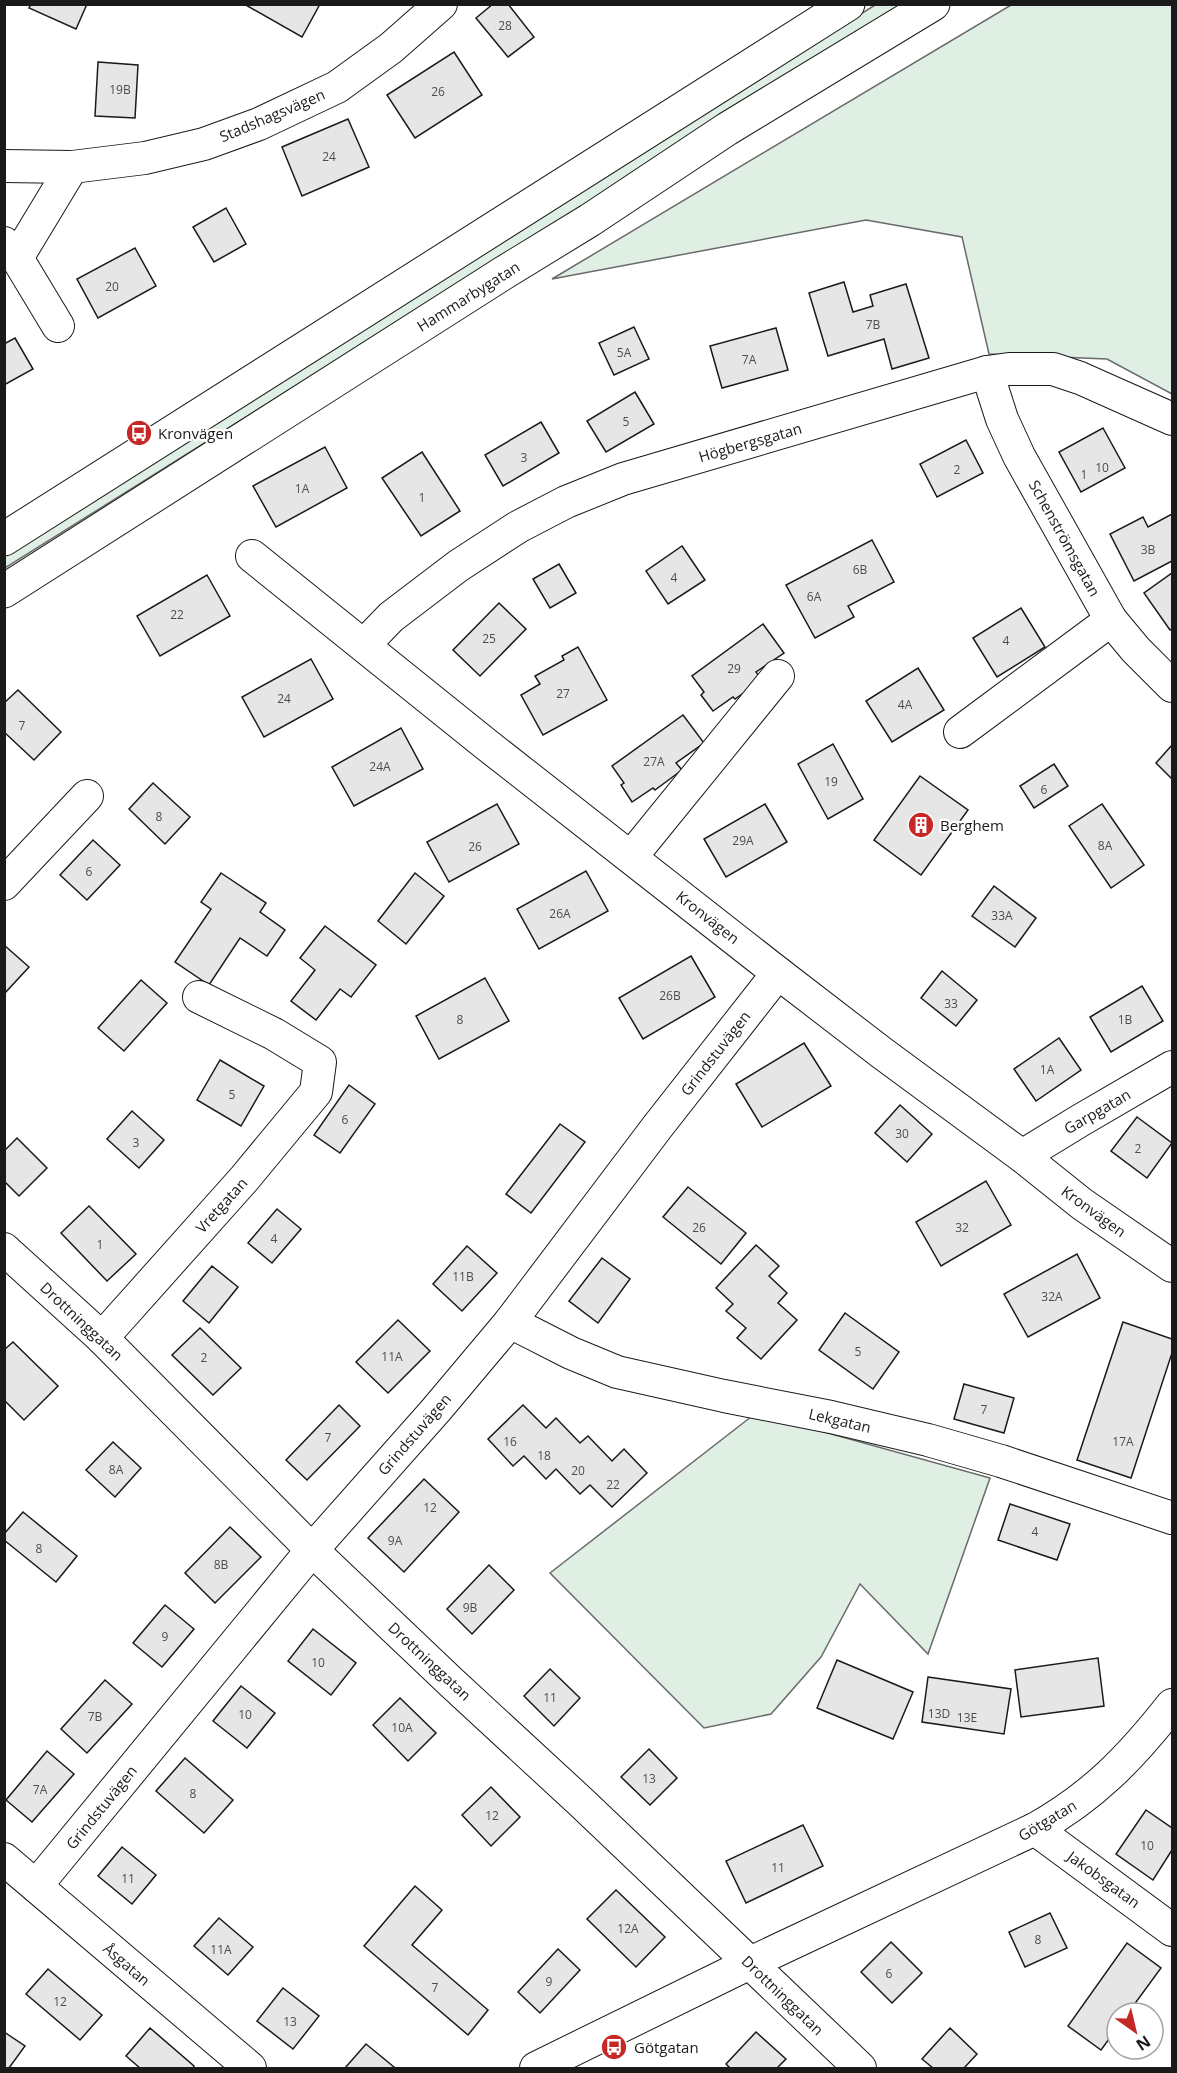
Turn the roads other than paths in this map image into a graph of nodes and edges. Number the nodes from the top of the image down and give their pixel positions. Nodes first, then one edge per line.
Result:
1 (441, 4) edge
2 (849, 4) edge
3 (933, 4) edge
4 (4, 166) edge
5 (72, 167) junction
6 (11, 251) edge
7 (58, 326) dead end
8 (987, 372) junction
9 (1173, 419) edge
10 (4, 538) edge
11 (252, 555) dead end
12 (4, 591) edge
13 (1111, 620) junction
14 (364, 645) junction
15 (778, 676) dead end
16 (1173, 686) edge
17 (960, 732) dead end
18 (87, 796) dead end
19 (632, 856) junction
20 (4, 884) edge
21 (778, 973) junction
22 (199, 997) dead end
23 (1173, 1067) edge
24 (1022, 1156) junction
25 (4, 1249) edge
26 (1173, 1266) edge
27 (510, 1322) junction
28 (102, 1338) junction
29 (1173, 1518) edge
30 (312, 1550) junction
31 (1173, 1705) edge
32 (1035, 1829) junction
33 (4, 1859) edge
34 (36, 1886) junction
35 (1173, 1930) edge
36 (750, 1962) junction
37 (250, 2068) edge
38 (536, 2068) edge
39 (860, 2068) edge

1 - 5 street, Stadshagsvägen
2 - 10 main road
3 - 12 main road, Hammarbygatan
4 - 5 street, Stadshagsvägen
5 - 6 street
6 - 7 street
8 - 9 street, Högbergsgatan
8 - 13 street, Schenströmsgatan
8 - 14 street, Högbergsgatan
11 - 14 street, Kronvägen
13 - 16 street, Schenströmsgatan
13 - 17 street
14 - 19 street, Kronvägen
15 - 19 street
18 - 20 street
19 - 21 street, Kronvägen
21 - 24 street, Kronvägen
21 - 27 street, Grindstuvägen
22 - 28 street, Vretgatan
23 - 24 street, Garpgatan
24 - 26 street, Kronvägen
25 - 28 street, Drottninggatan
27 - 29 street, Lekgatan
27 - 30 street, Grindstuvägen
28 - 30 street, Drottninggatan
30 - 34 street, Grindstuvägen
30 - 36 street, Drottninggatan
31 - 32 street, Götgatan
32 - 35 street, Jakobsgatan
32 - 36 street, Götgatan
33 - 34 street, Åsgatan
34 - 37 street, Åsgatan
36 - 38 street, Götgatan
36 - 39 street, Drottninggatan

